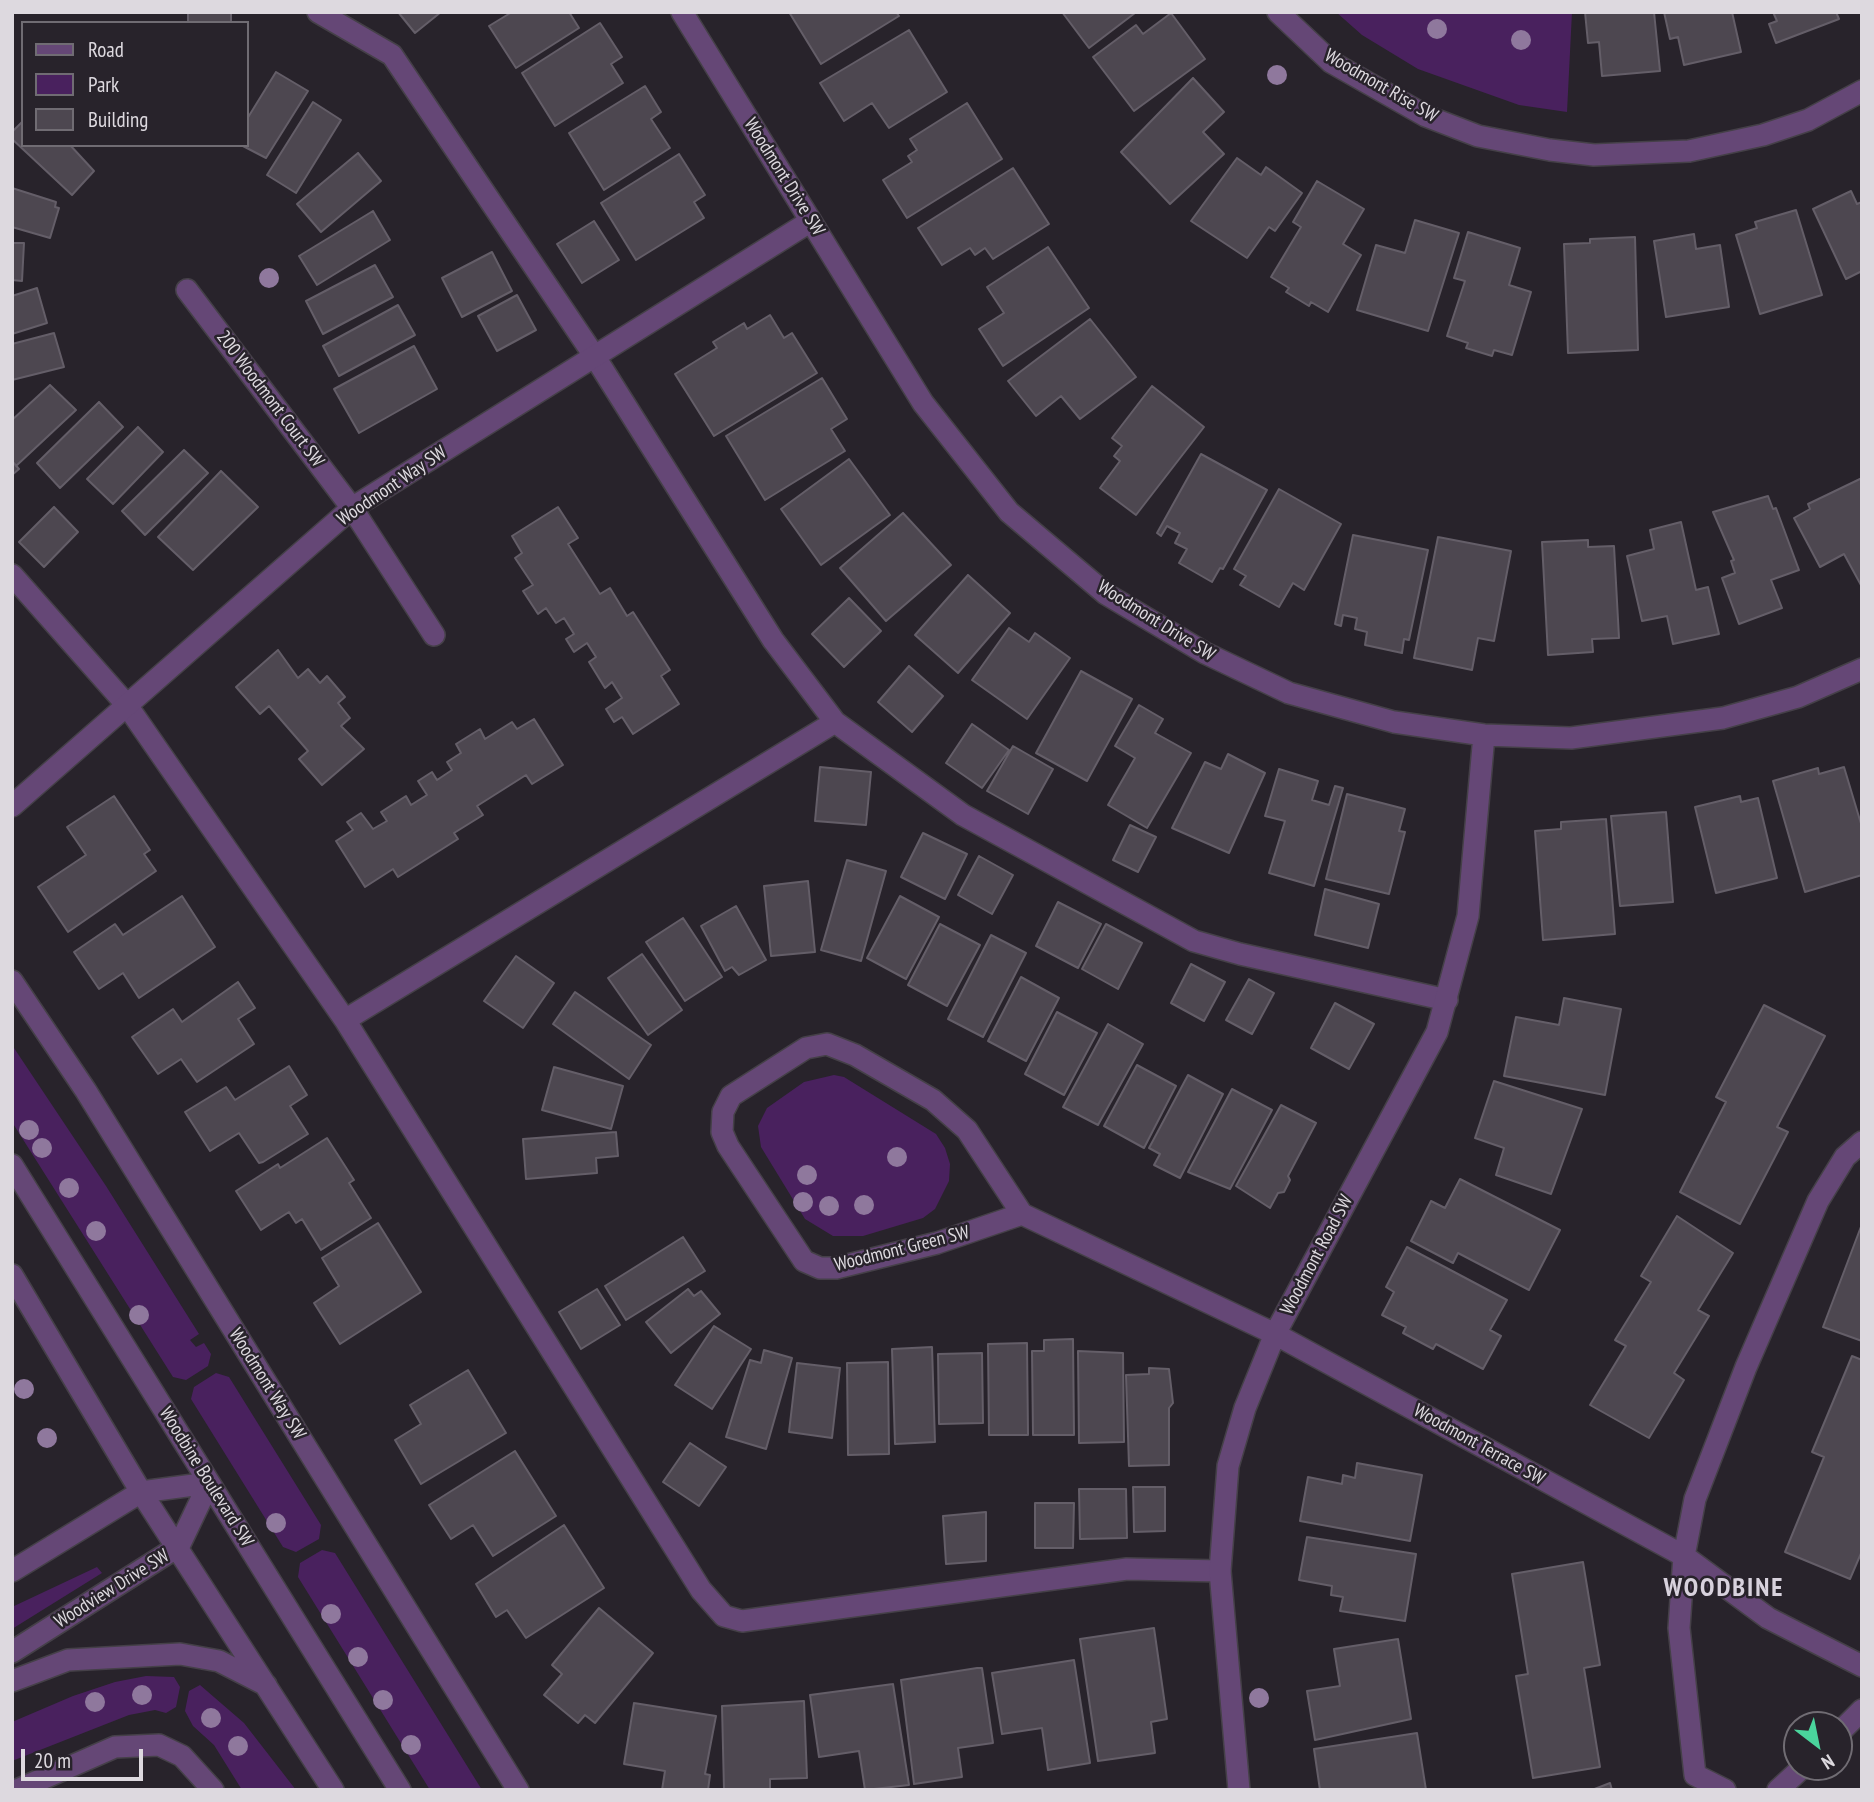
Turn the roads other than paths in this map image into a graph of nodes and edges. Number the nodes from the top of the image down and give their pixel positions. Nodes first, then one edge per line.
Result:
1 (318, 12) edge
2 (681, 12) edge
3 (1278, 12) edge
4 (1862, 91) edge
5 (811, 221) junction
6 (187, 290) dead end
7 (595, 357) junction
8 (352, 508) junction
9 (12, 575) edge
10 (434, 635) dead end
11 (1862, 669) edge
12 (126, 704) junction
13 (835, 722) junction
14 (1484, 735) junction
15 (12, 806) edge
16 (12, 981) edge
17 (1447, 1000) junction
18 (345, 1020) junction
19 (1862, 1142) edge
20 (12, 1165) edge
21 (1022, 1214) junction
22 (12, 1275) edge
23 (1275, 1334) junction
24 (209, 1482) junction
25 (141, 1492) junction
26 (179, 1546) junction
27 (1684, 1556) junction
28 (12, 1571) edge
29 (1220, 1571) junction
30 (12, 1652) edge
31 (1862, 1666) edge
32 (12, 1681) edge
33 (269, 1686) junction
34 (17, 1790) edge
35 (213, 1790) edge
36 (333, 1790) edge
37 (400, 1790) edge
38 (518, 1790) edge
39 (1239, 1790) edge
40 (1725, 1790) edge

1 - 7 street
2 - 5 street, Woodmont Drive SW
3 - 4 street, Woodmont Rise SW
5 - 7 street, Woodmont Way SW
5 - 14 street, Woodmont Drive SW
6 - 8 street, 200 Woodmont Court SW
7 - 8 street, Woodmont Way SW
7 - 13 street
8 - 10 street, 200 Woodmont Court SW
8 - 12 street, Woodmont Way SW
9 - 12 street
11 - 14 street, Woodmont Drive SW
12 - 15 street, Woodmont Way SW
12 - 18 street
13 - 17 street
13 - 18 street
14 - 17 street, Woodmont Road SW
16 - 38 street, Woodmont Way SW
17 - 23 street, Woodmont Road SW
18 - 29 street
19 - 27 street
20 - 24 street, Woodbine Boulevard SW
21 - 21 street, Woodmont Green SW
21 - 23 street
22 - 25 street
23 - 27 street, Woodmont Terrace SW
23 - 29 street, Woodmont Road SW
24 - 25 street
24 - 26 street, Woodview Drive SW
24 - 37 street, Woodbine Boulevard SW
25 - 26 street
25 - 28 street
26 - 30 street, Woodview Drive SW
26 - 33 street
27 - 31 street, Woodmont Terrace SW
27 - 40 street
29 - 39 street, Woodmont Road SW
32 - 33 street
33 - 36 street
34 - 35 street

